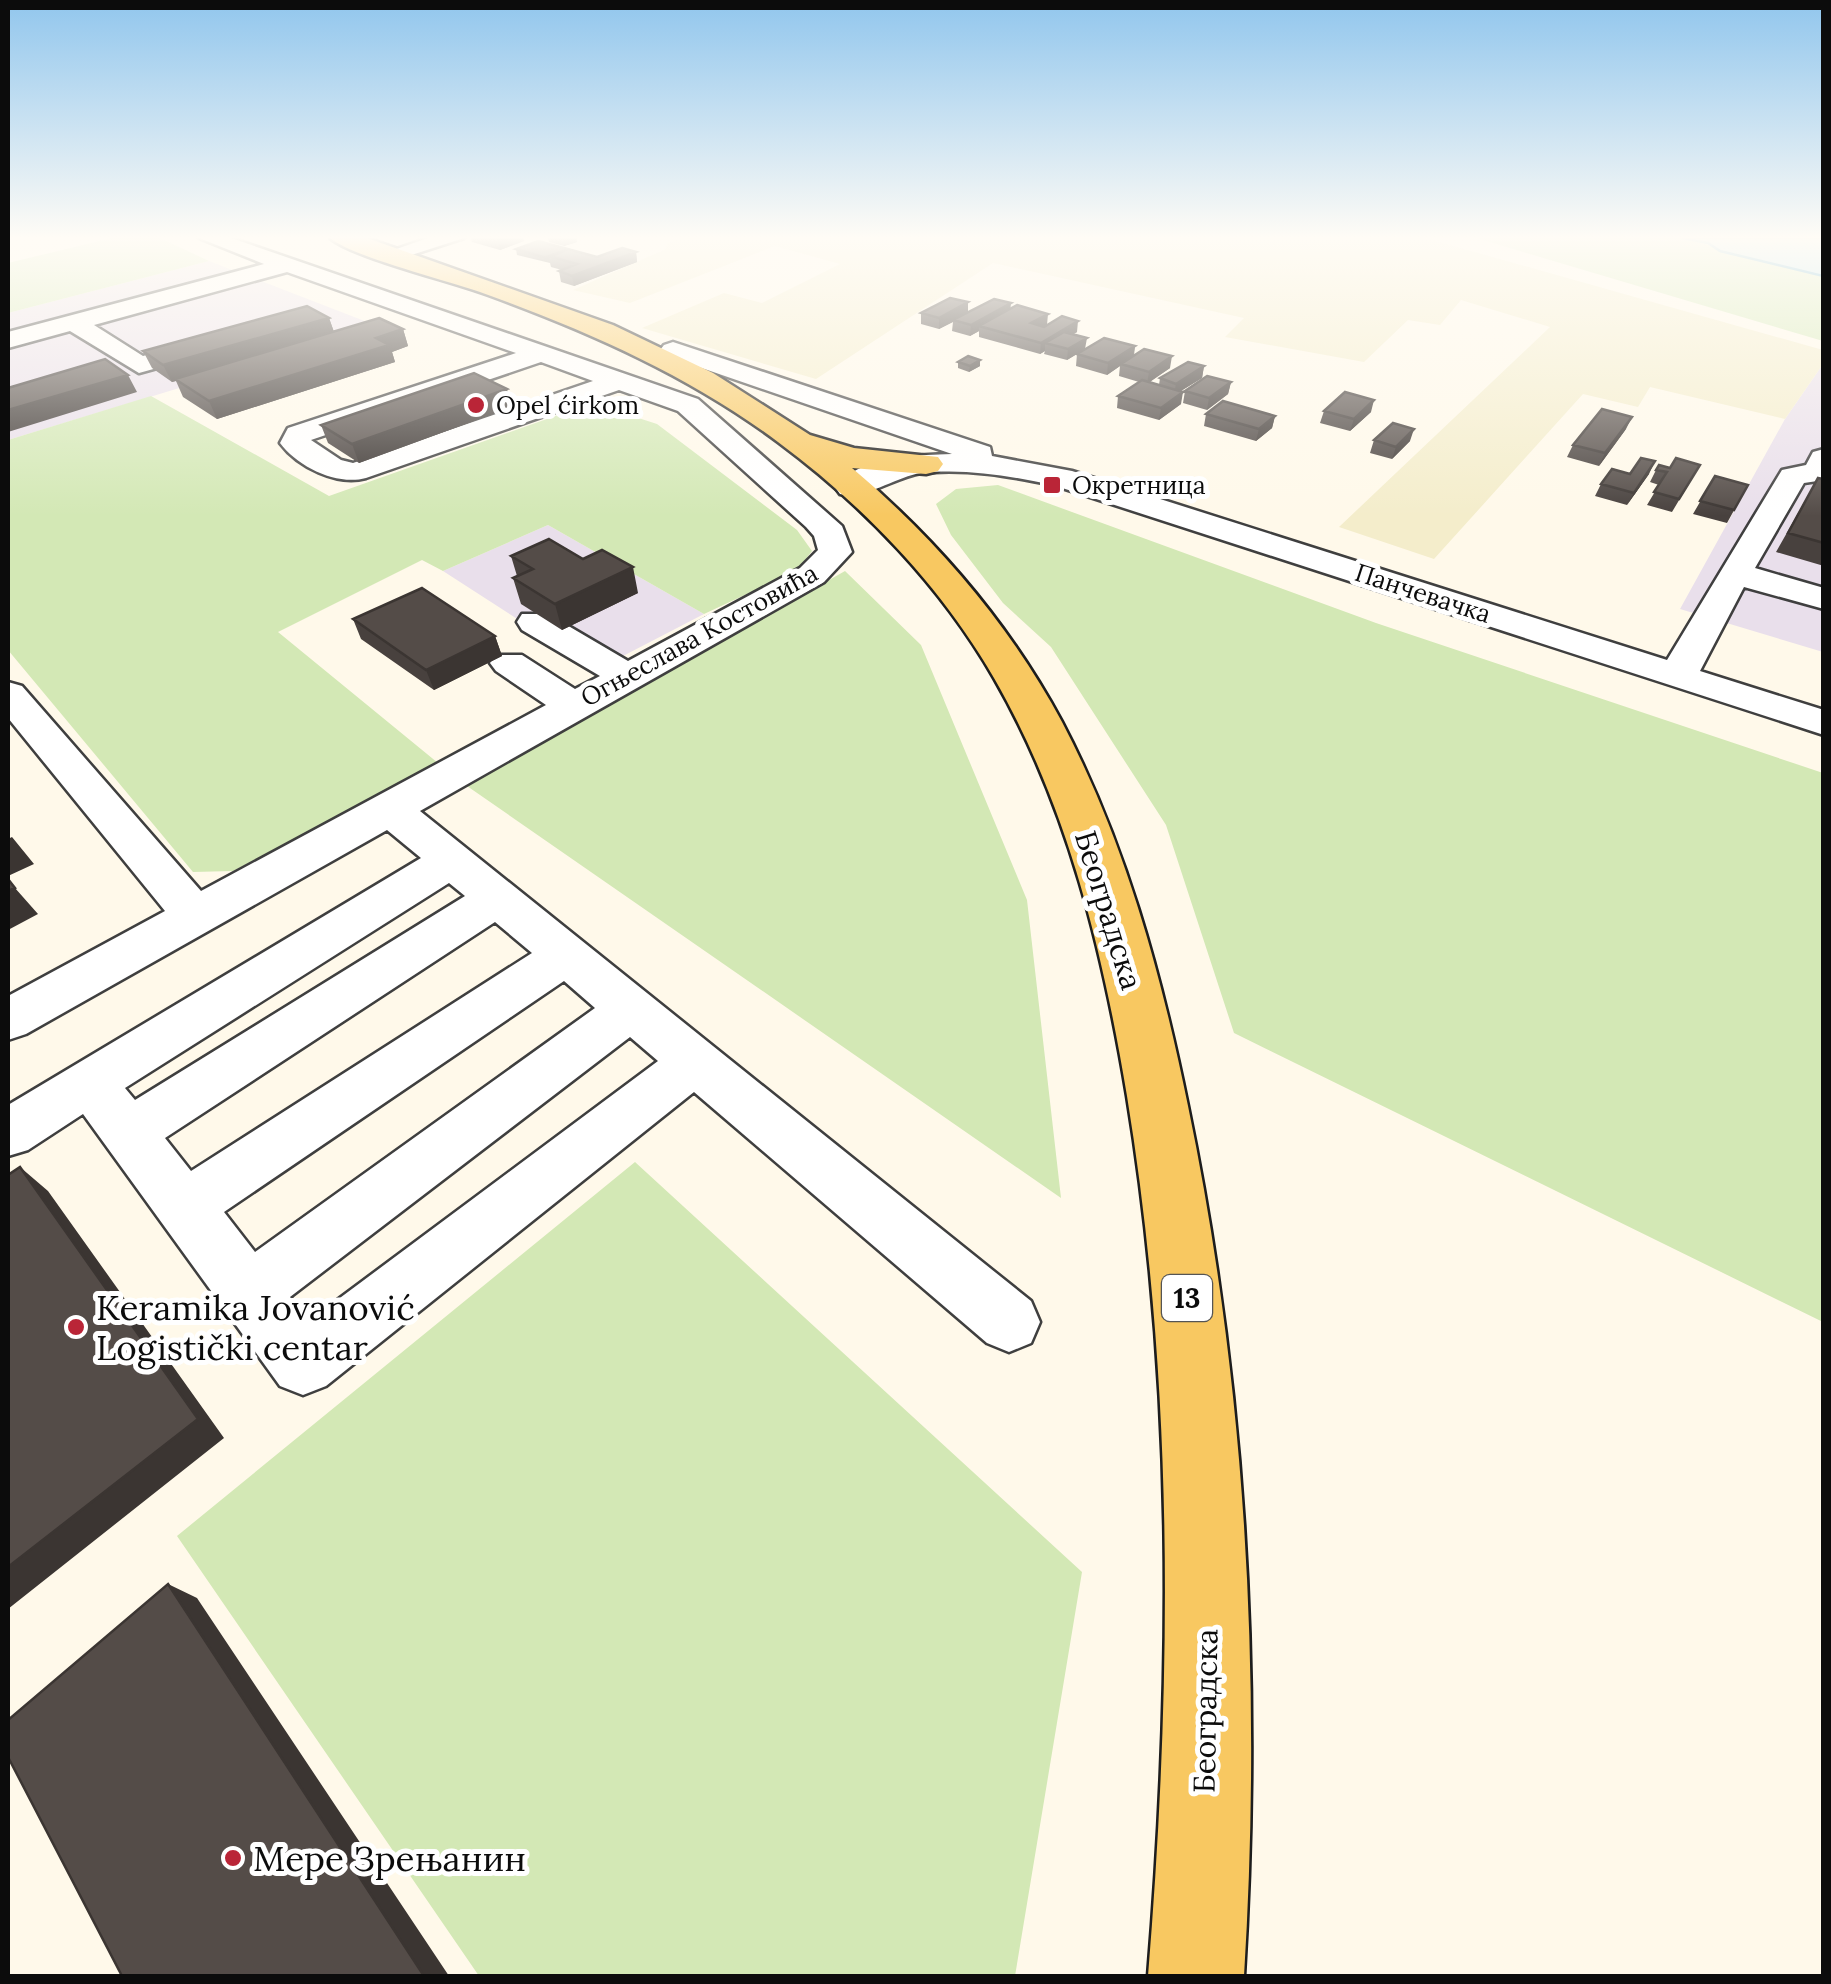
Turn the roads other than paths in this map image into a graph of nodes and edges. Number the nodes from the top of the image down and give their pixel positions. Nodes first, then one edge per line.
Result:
1 (42, 331) edge
2 (86, 331) edge
3 (477, 331) edge
4 (597, 331) edge
5 (232, 339) edge
6 (8, 340) edge
7 (674, 350) dead end
8 (543, 353) junction
9 (621, 380) junction
10 (898, 424) junction
11 (790, 439) junction
12 (874, 461) junction
13 (1821, 468) edge
14 (1010, 469) junction
15 (925, 473) junction
16 (851, 488) junction
17 (914, 546) junction
18 (1734, 573) junction
19 (1824, 599) edge
20 (535, 622) edge
21 (509, 663) dead end
22 (627, 676) junction
23 (1678, 676) junction
24 (8, 694) edge
25 (574, 706) junction
26 (1824, 724) edge
27 (388, 808) junction
28 (452, 860) junction
29 (497, 898) junction
30 (194, 914) junction
31 (566, 955) junction
32 (631, 1008) junction
33 (8, 1020) edge
34 (695, 1062) junction
35 (90, 1082) junction
36 (8, 1133) edge
37 (128, 1134) junction
38 (184, 1207) junction
39 (249, 1292) junction
40 (1008, 1322) dead end
41 (1196, 1976) edge

1 - 6 street
2 - 5 street
3 - 8 street, Огњеслава Костовића
4 - 11 main road, Београдска / 13
7 - 10 street, Панчевачка
8 - 9 street, Огњеслава Костовића
8 - 9 street
9 - 22 street, Огњеслава Костовића
10 - 12 street
10 - 14 street, Панчевачка
11 - 12 main road
11 - 16 main road, Београдска / 13
12 - 15 main road
13 - 18 street
14 - 15 street
14 - 23 street, Панчевачка
15 - 16 street
15 - 17 main road
16 - 17 main road, Београдска / 13
17 - 41 main road, Београдска / 13
18 - 19 street
18 - 23 street
20 - 22 street
21 - 25 street
22 - 25 street, Огњеслава Костовића
23 - 26 street, Панчевачка
24 - 30 street
25 - 27 street, Огњеслава Костовића
27 - 28 street
27 - 30 street, Огњеслава Костовића
28 - 29 street
28 - 35 street
29 - 31 street
29 - 37 street
30 - 33 street, Огњеслава Костовића
31 - 32 street
31 - 38 street
32 - 34 street
32 - 39 street
34 - 39 street
34 - 40 street
35 - 36 street
35 - 37 street
37 - 38 street
38 - 39 street

